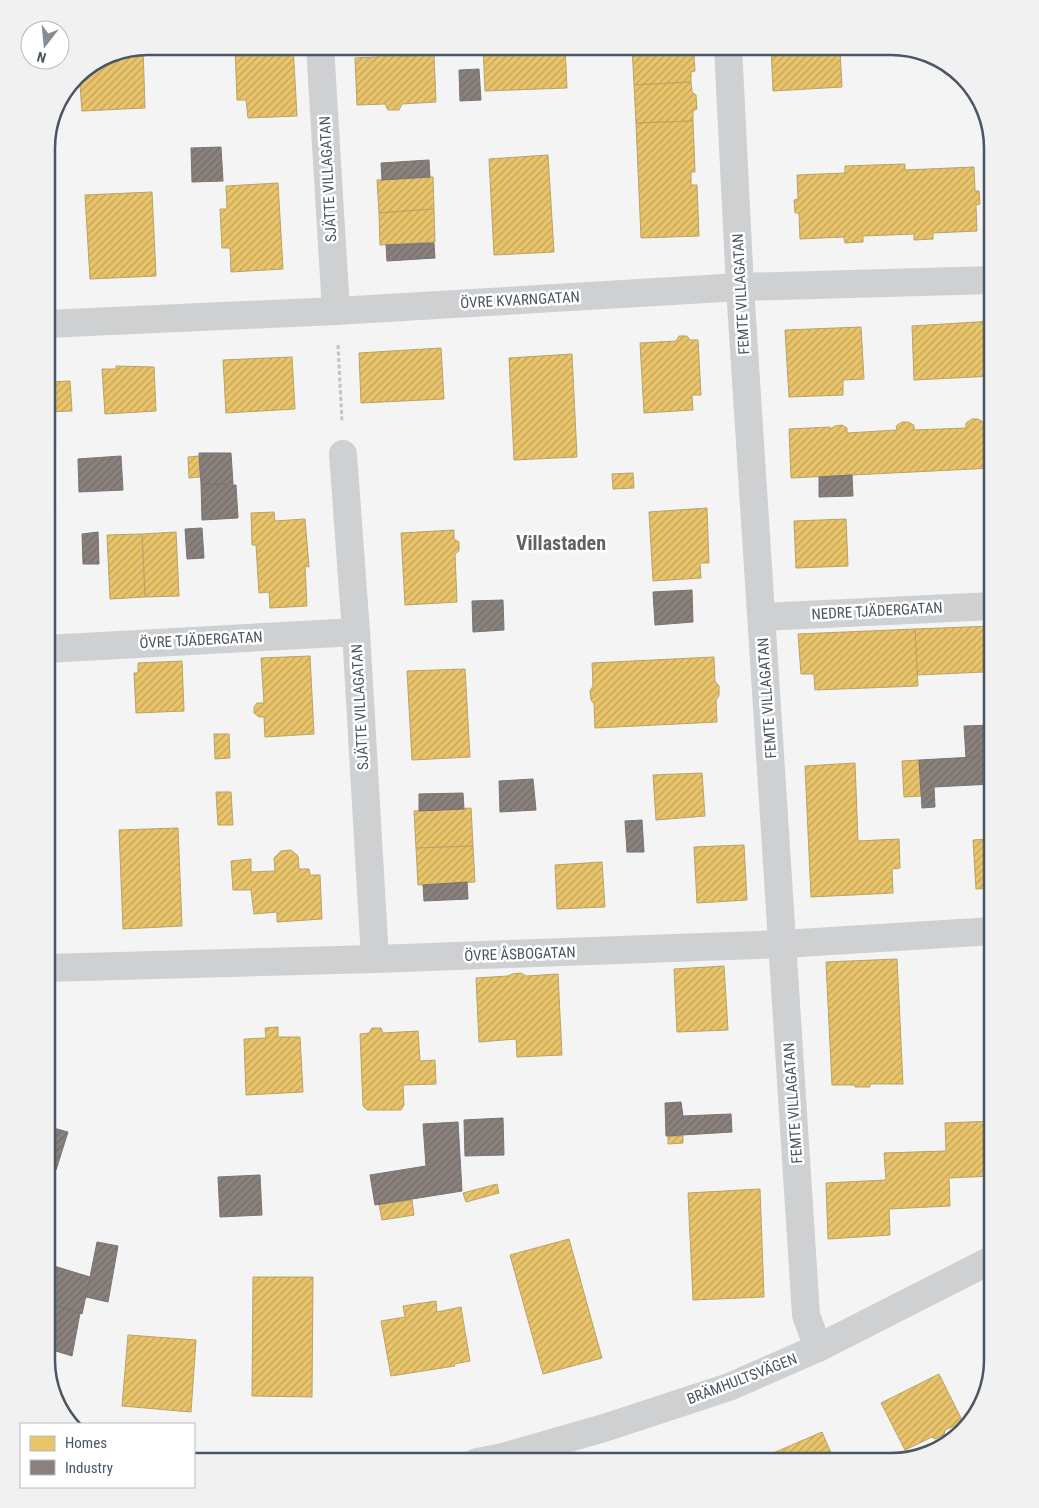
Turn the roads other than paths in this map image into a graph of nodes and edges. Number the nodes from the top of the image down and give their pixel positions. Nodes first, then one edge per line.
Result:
1 (321, 55) edge
2 (728, 55) edge
3 (984, 280) edge
4 (740, 287) junction
5 (336, 311) junction
6 (55, 324) edge
7 (343, 454) dead end
8 (984, 606) edge
9 (762, 617) junction
10 (356, 632) junction
11 (55, 649) edge
12 (984, 932) edge
13 (784, 944) junction
14 (375, 959) junction
15 (55, 968) edge
16 (984, 1264) edge
17 (818, 1348) junction
18 (517, 1453) edge

1 - 5 street, SJÄTTE VILLAGATAN
2 - 4 street, FEMTE VILLAGATAN
3 - 4 street, ÖVRE KVARNGATAN
4 - 5 street, ÖVRE KVARNGATAN
4 - 9 street, FEMTE VILLAGATAN
5 - 6 street, ÖVRE KVARNGATAN
7 - 10 street, SJÄTTE VILLAGATAN
8 - 9 street, NEDRE TJÄDERGATAN
9 - 13 street, FEMTE VILLAGATAN
10 - 11 street, ÖVRE TJÄDERGATAN
10 - 14 street, SJÄTTE VILLAGATAN
12 - 13 street, ÖVRE ÅSBOGATAN
13 - 14 street, ÖVRE ÅSBOGATAN
13 - 17 street, FEMTE VILLAGATAN
14 - 15 street, ÖVRE ÅSBOGATAN
16 - 17 street, BRÄMHULTSVÄGEN
17 - 18 street, BRÄMHULTSVÄGEN

